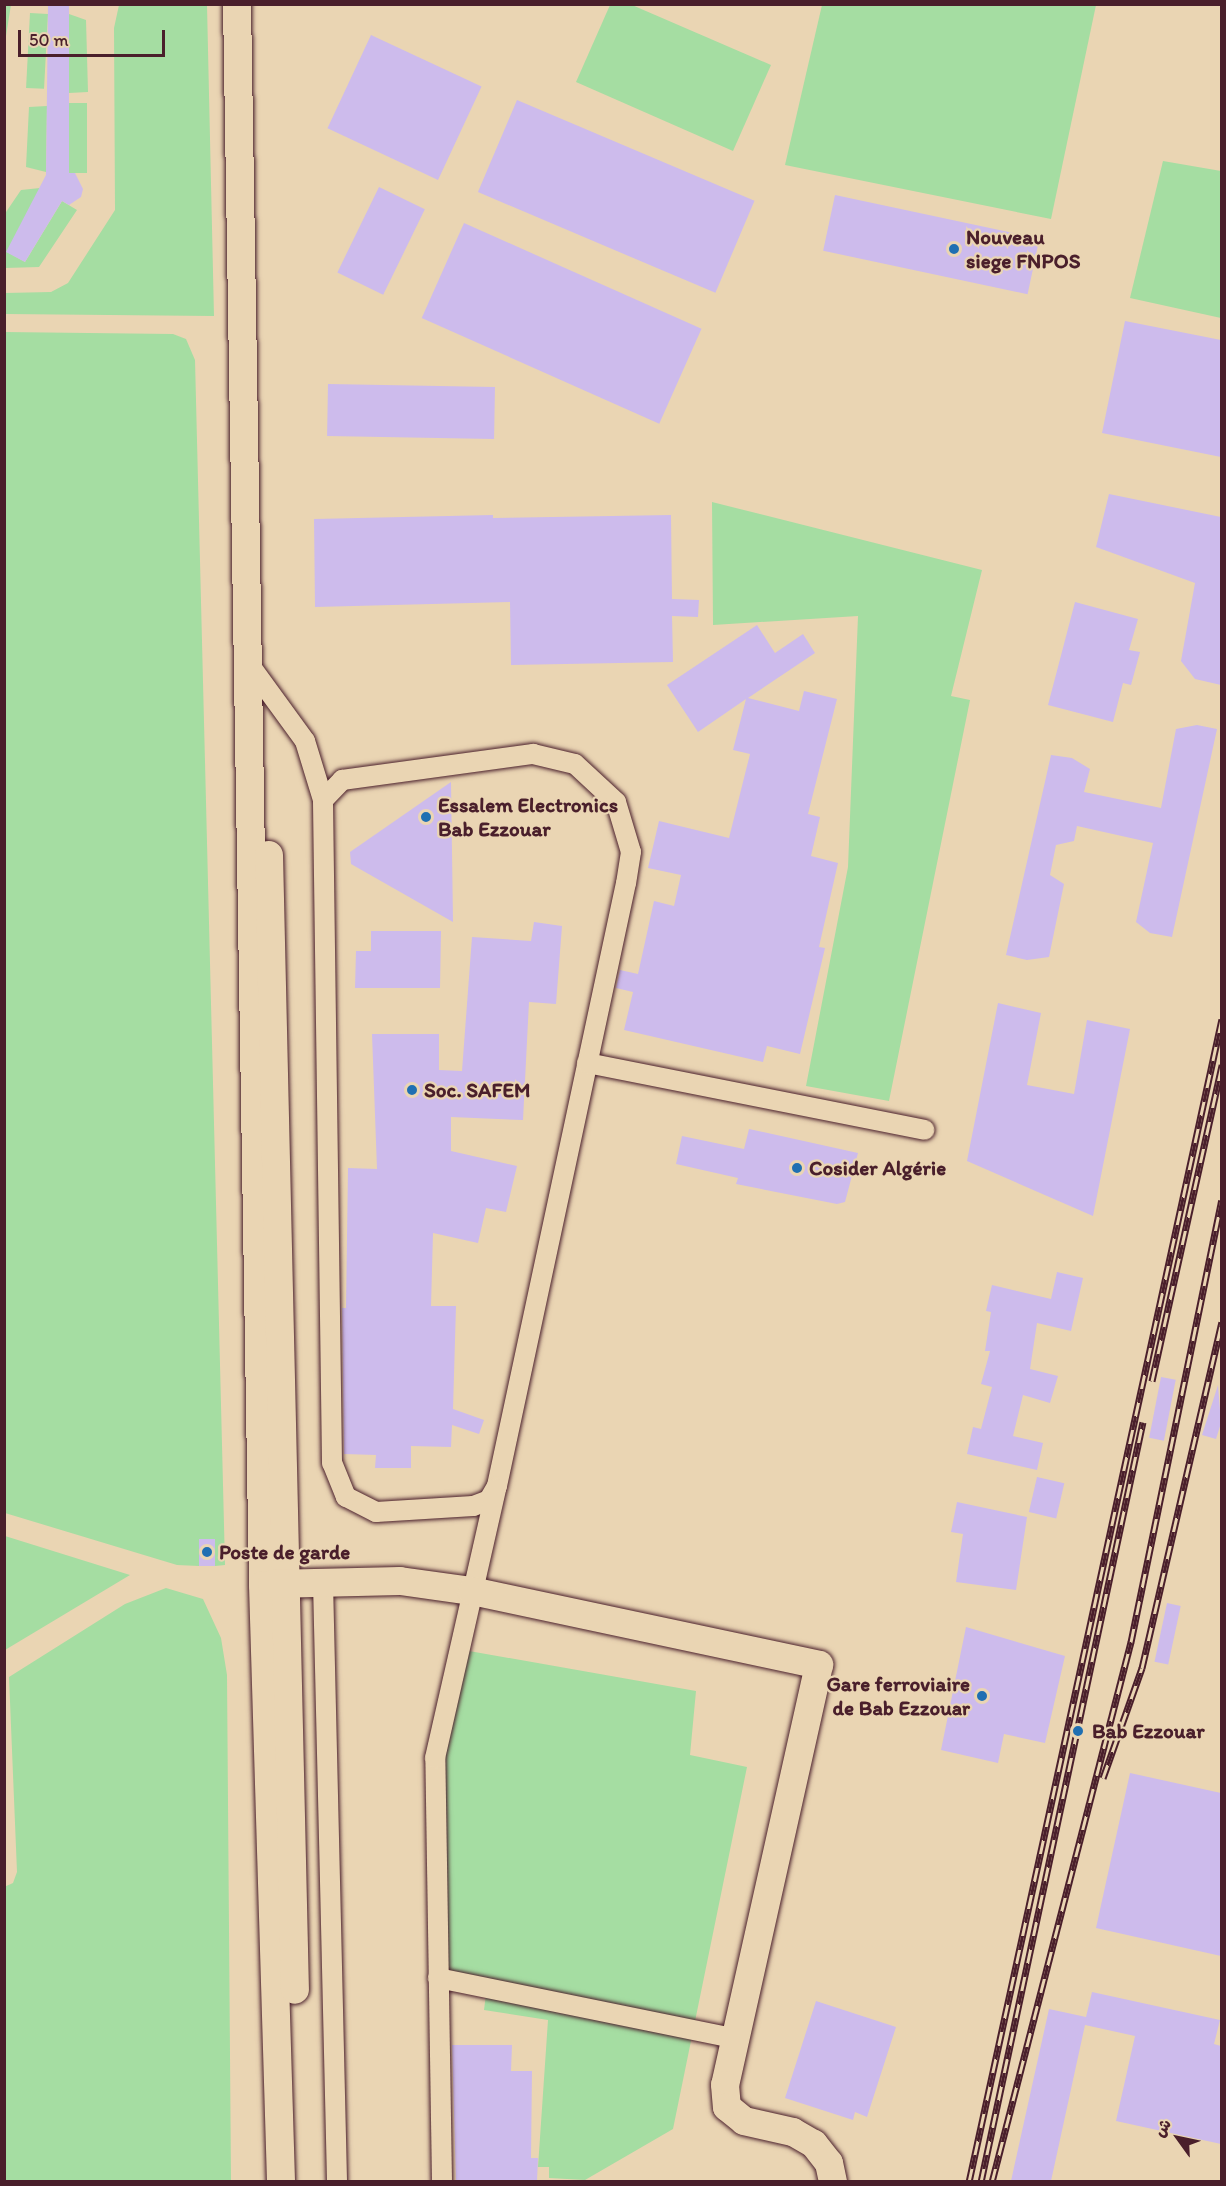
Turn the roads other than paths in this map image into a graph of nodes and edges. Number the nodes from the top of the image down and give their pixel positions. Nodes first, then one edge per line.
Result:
1 (237, 4) edge
2 (253, 4) edge
3 (246, 660) junction
4 (265, 686) junction
5 (323, 800) junction
6 (587, 1063) junction
7 (924, 1130) dead end
8 (497, 1486) junction
9 (323, 1582) junction
10 (276, 1584) junction
11 (471, 1591) junction
12 (438, 1978) junction
13 (734, 2038) junction
14 (281, 2181) edge
15 (297, 2181) edge
16 (337, 2181) edge
17 (442, 2181) edge
18 (833, 2181) edge

1 - 3 main road
2 - 4 main road
3 - 4 street
3 - 10 main road
4 - 5 street
4 - 10 main road
5 - 6 street
5 - 8 street
6 - 7 street
6 - 8 street
8 - 11 street
9 - 10 main road
9 - 11 main road
9 - 16 street
10 - 14 main road
10 - 15 main road
11 - 12 street
11 - 13 main road
12 - 13 street
12 - 17 street
13 - 18 main road

